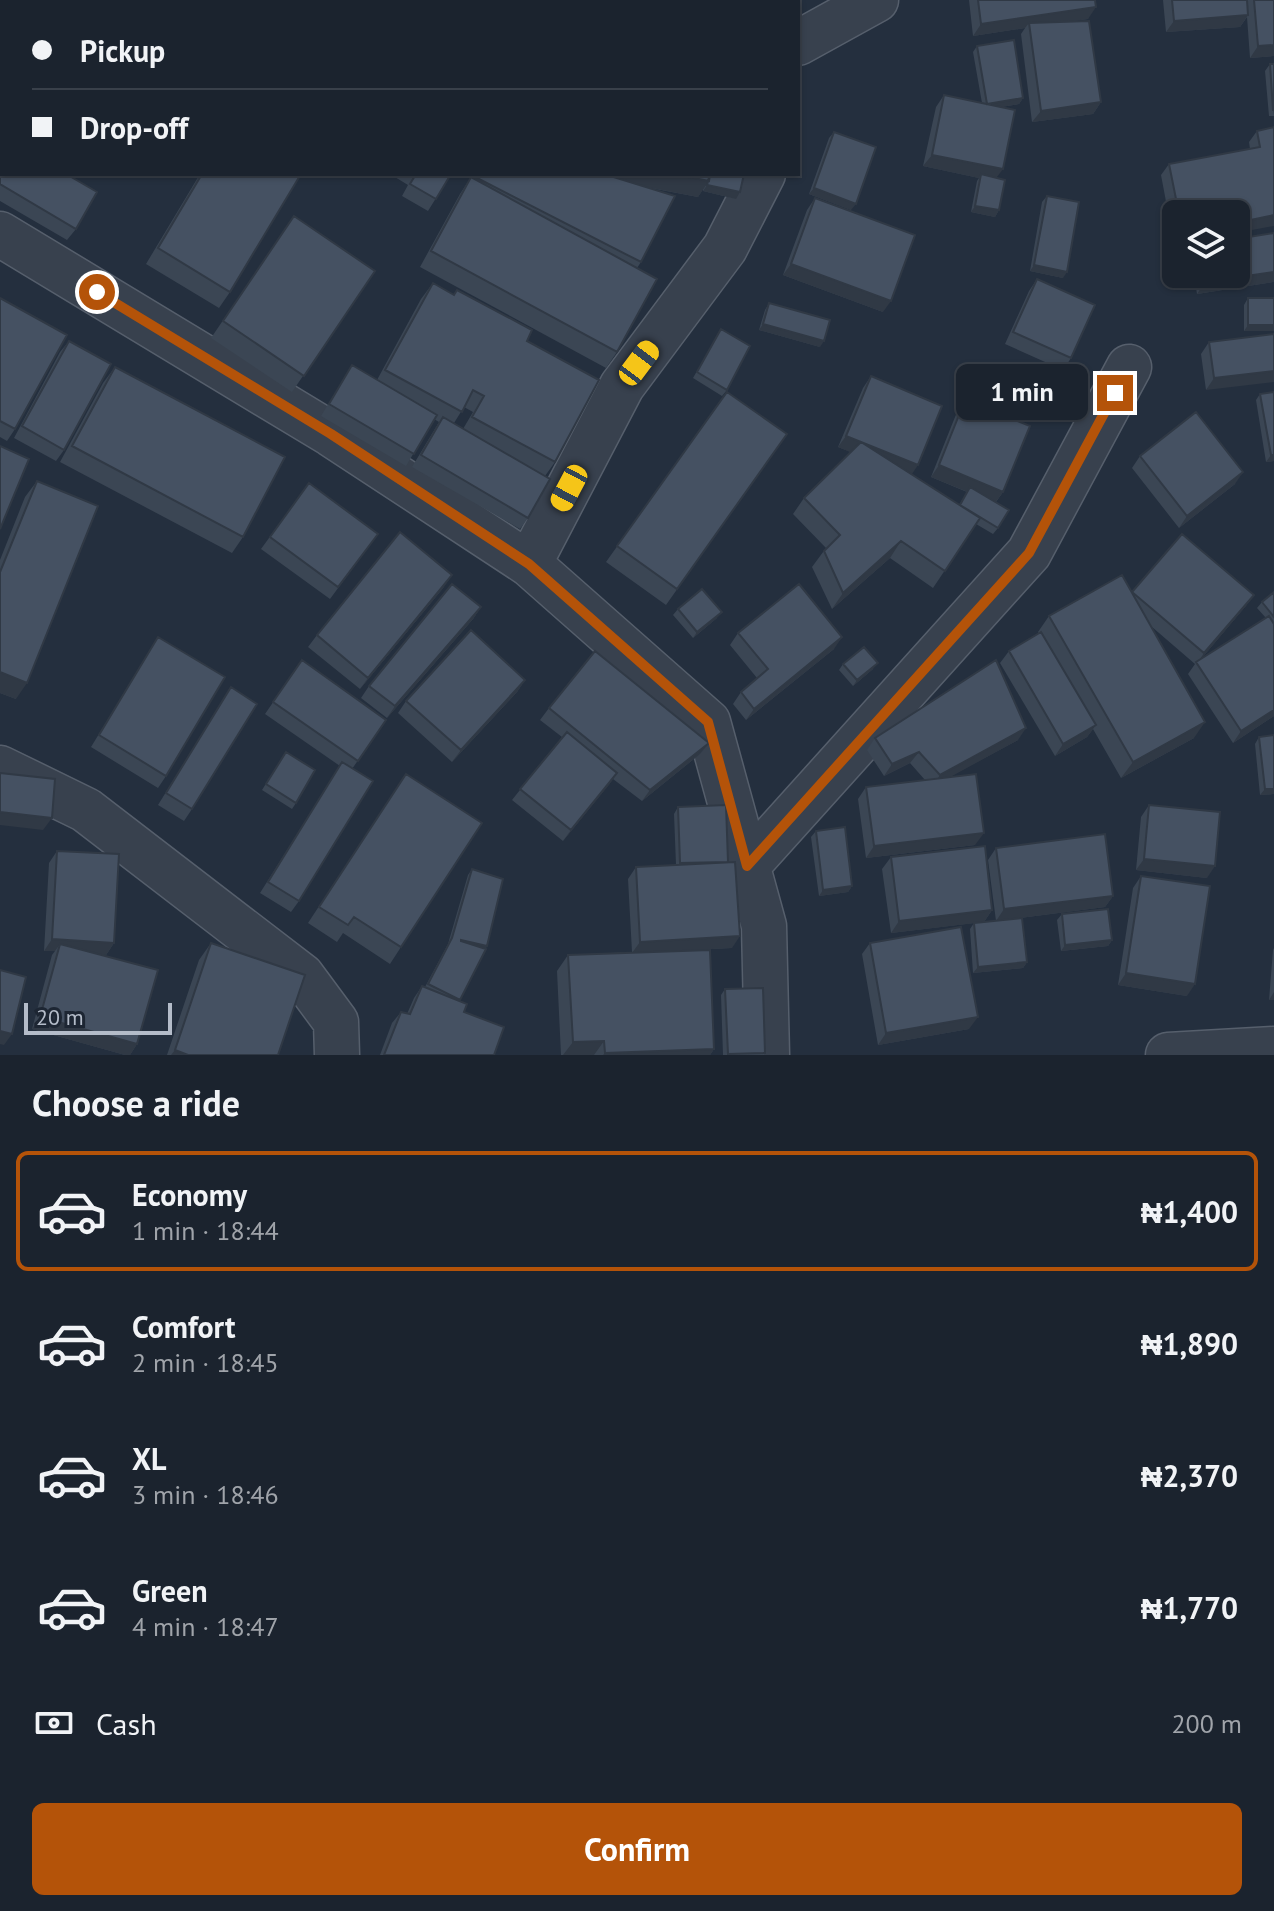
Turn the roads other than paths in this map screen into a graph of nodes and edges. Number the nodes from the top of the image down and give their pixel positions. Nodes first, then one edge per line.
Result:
1 (876, 0) edge
2 (800, 42) edge
3 (762, 176) edge
4 (0, 234) edge
5 (1129, 367) dead end
6 (529, 564) junction
7 (0, 768) edge
8 (747, 866) junction
9 (1274, 1049) edge
10 (337, 1055) edge
11 (767, 1055) edge
12 (1168, 1055) edge

1 - 2 street
3 - 6 street
4 - 6 street
5 - 8 street
6 - 8 street
7 - 10 street
8 - 11 street
9 - 12 street

